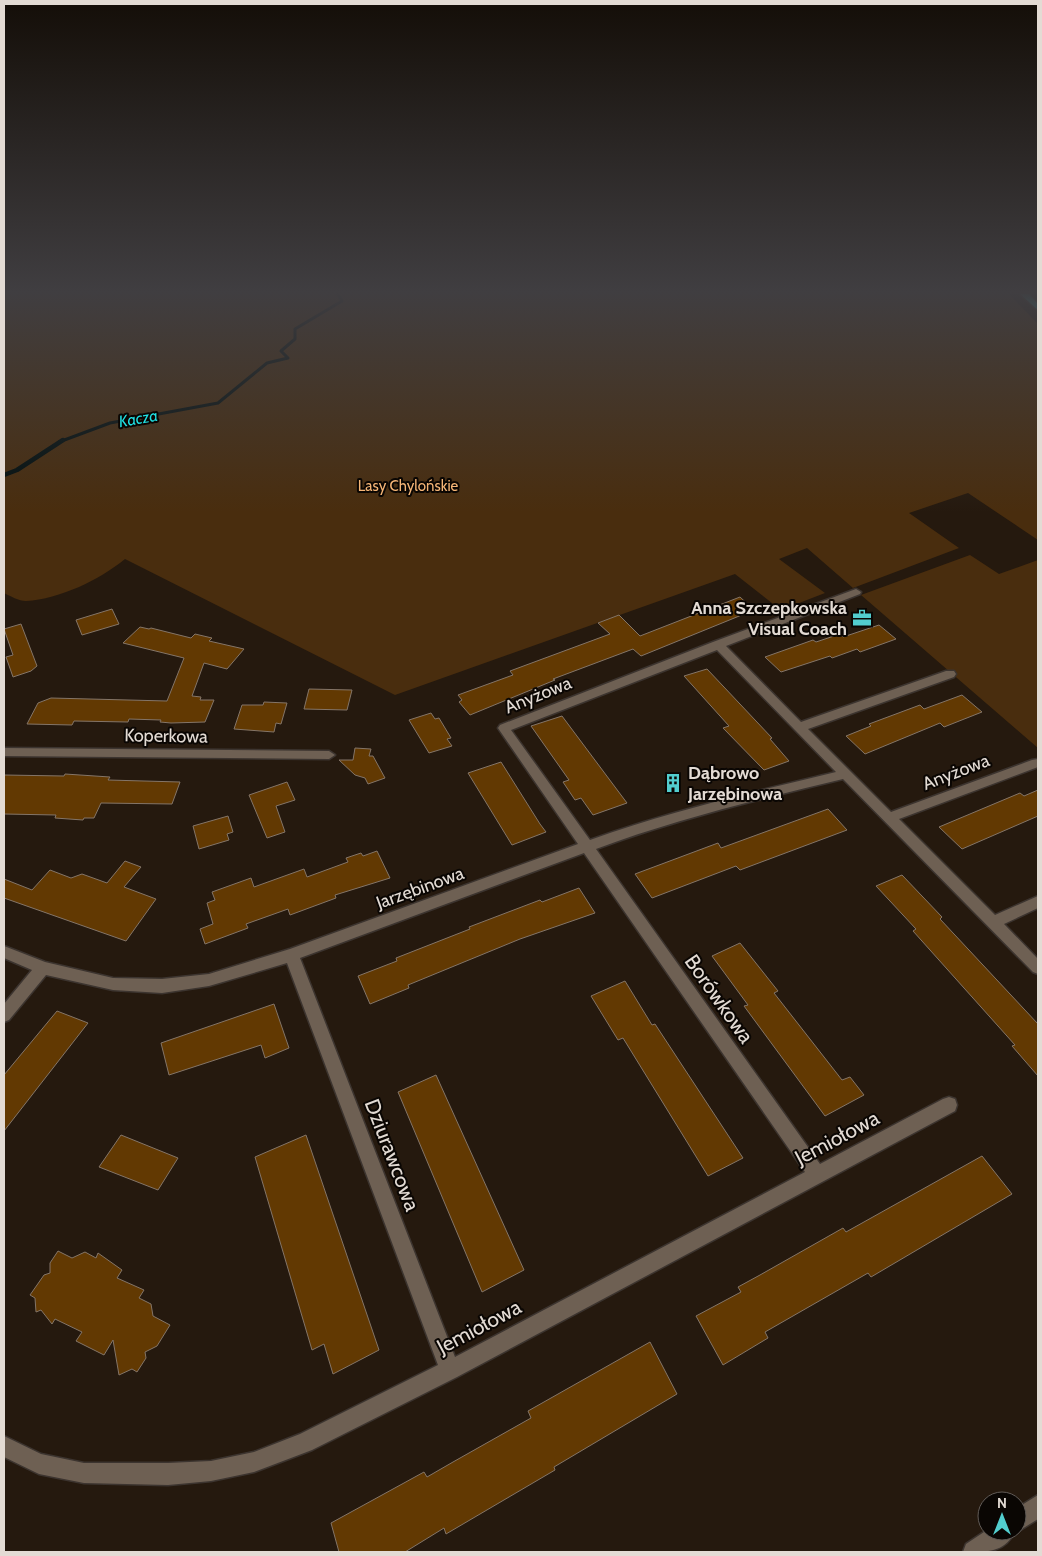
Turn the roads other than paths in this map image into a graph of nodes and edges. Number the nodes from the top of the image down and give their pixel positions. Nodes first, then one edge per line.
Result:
1 (856, 592) dead end
2 (717, 644) junction
3 (950, 674) dead end
4 (800, 727) junction
5 (4, 752) edge
6 (329, 755) dead end
7 (1036, 762) dead end
8 (846, 774) junction
9 (889, 818) junction
10 (585, 846) junction
11 (1038, 902) edge
12 (994, 922) junction
13 (4, 952) edge
14 (292, 955) junction
15 (43, 968) junction
16 (1038, 968) edge
17 (4, 1015) edge
18 (949, 1105) dead end
19 (818, 1176) junction
20 (450, 1370) junction
21 (4, 1446) edge
22 (1038, 1506) edge
23 (1027, 1514) edge
24 (990, 1541) edge
25 (974, 1552) edge

1 - 2 street, Anyżowa
2 - 4 street
2 - 10 street, Anyżowa
3 - 4 street
4 - 8 street
5 - 6 street, Koperkowa
7 - 9 street, Anyżowa
8 - 9 street
8 - 10 street, Jarzębinowa
9 - 12 street
10 - 14 street, Jarzębinowa
10 - 19 street, Borówkowa
11 - 12 street
12 - 16 street
13 - 15 street, Jarzębinowa
14 - 15 street, Jarzębinowa
14 - 20 street, Dziurawcowa
15 - 17 street
18 - 19 street, Jemiołowa
19 - 20 street, Jemiołowa
20 - 21 street, Jemiołowa
22 - 23 street
24 - 25 street

